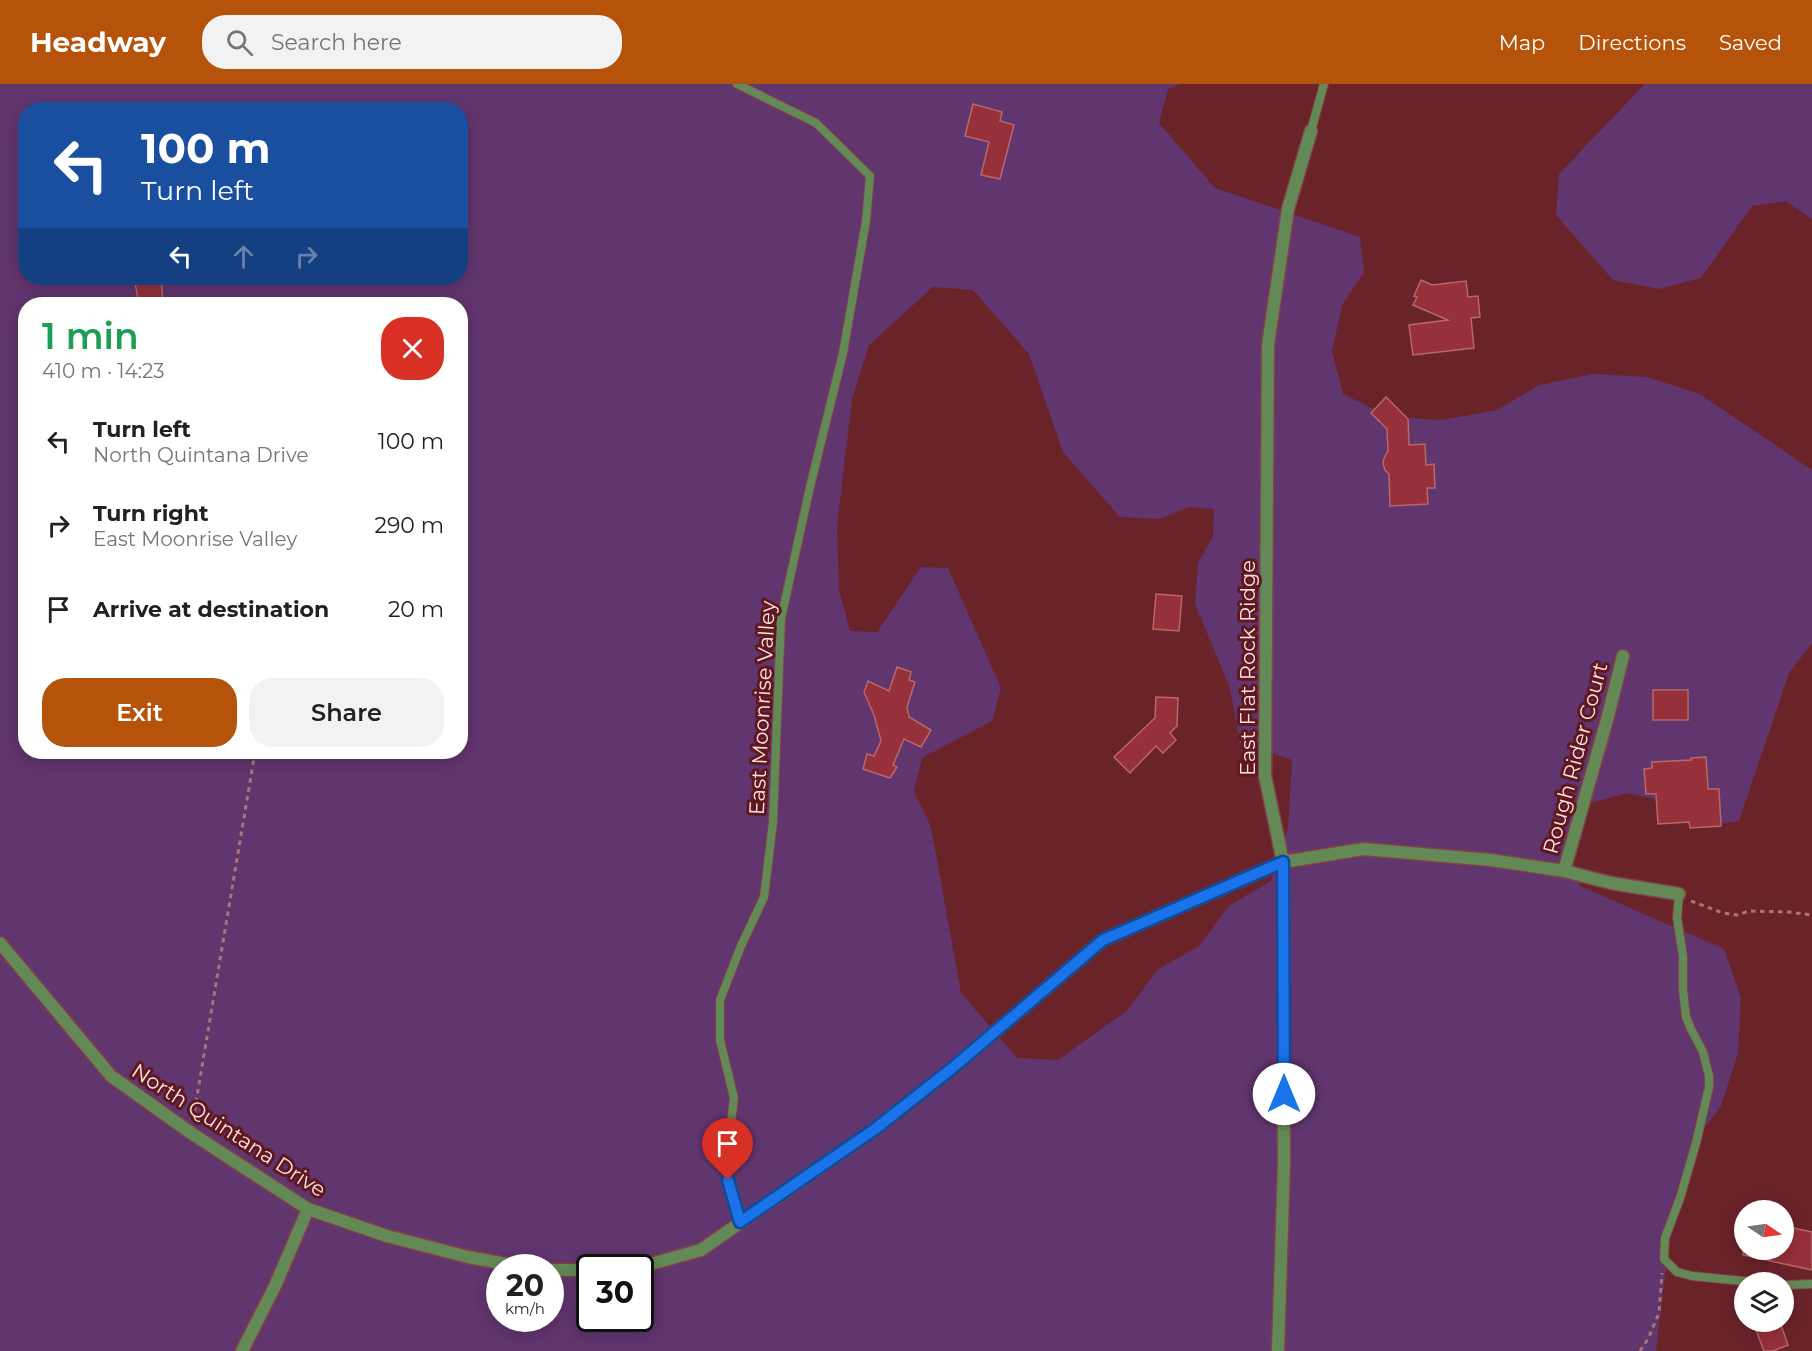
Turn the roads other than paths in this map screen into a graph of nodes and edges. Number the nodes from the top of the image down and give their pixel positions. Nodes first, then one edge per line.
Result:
1 (737, 84) edge
2 (1324, 84) edge
3 (1311, 131) joint
4 (1623, 656) dead end
5 (1283, 862) junction
6 (1564, 871) junction
7 (1679, 894) joint
8 (0, 943) edge
9 (308, 1209) junction
10 (740, 1222) junction
11 (486, 1260) edge
12 (654, 1263) edge
13 (1734, 1280) edge
14 (1812, 1284) edge
15 (1794, 1285) edge
16 (242, 1351) edge
17 (1278, 1351) edge

1 - 10 lane, East Moonrise Valley
2 - 3 lane
3 - 5 street, East Flat Rock Ridge
4 - 6 street, Rough Rider Court
5 - 6 street
5 - 10 street
5 - 17 street, East Flat Rock Ridge
6 - 7 street
7 - 13 lane
8 - 9 street, North Quintana Drive
9 - 11 street, North Quintana Drive
9 - 16 street
10 - 12 street
14 - 15 lane

